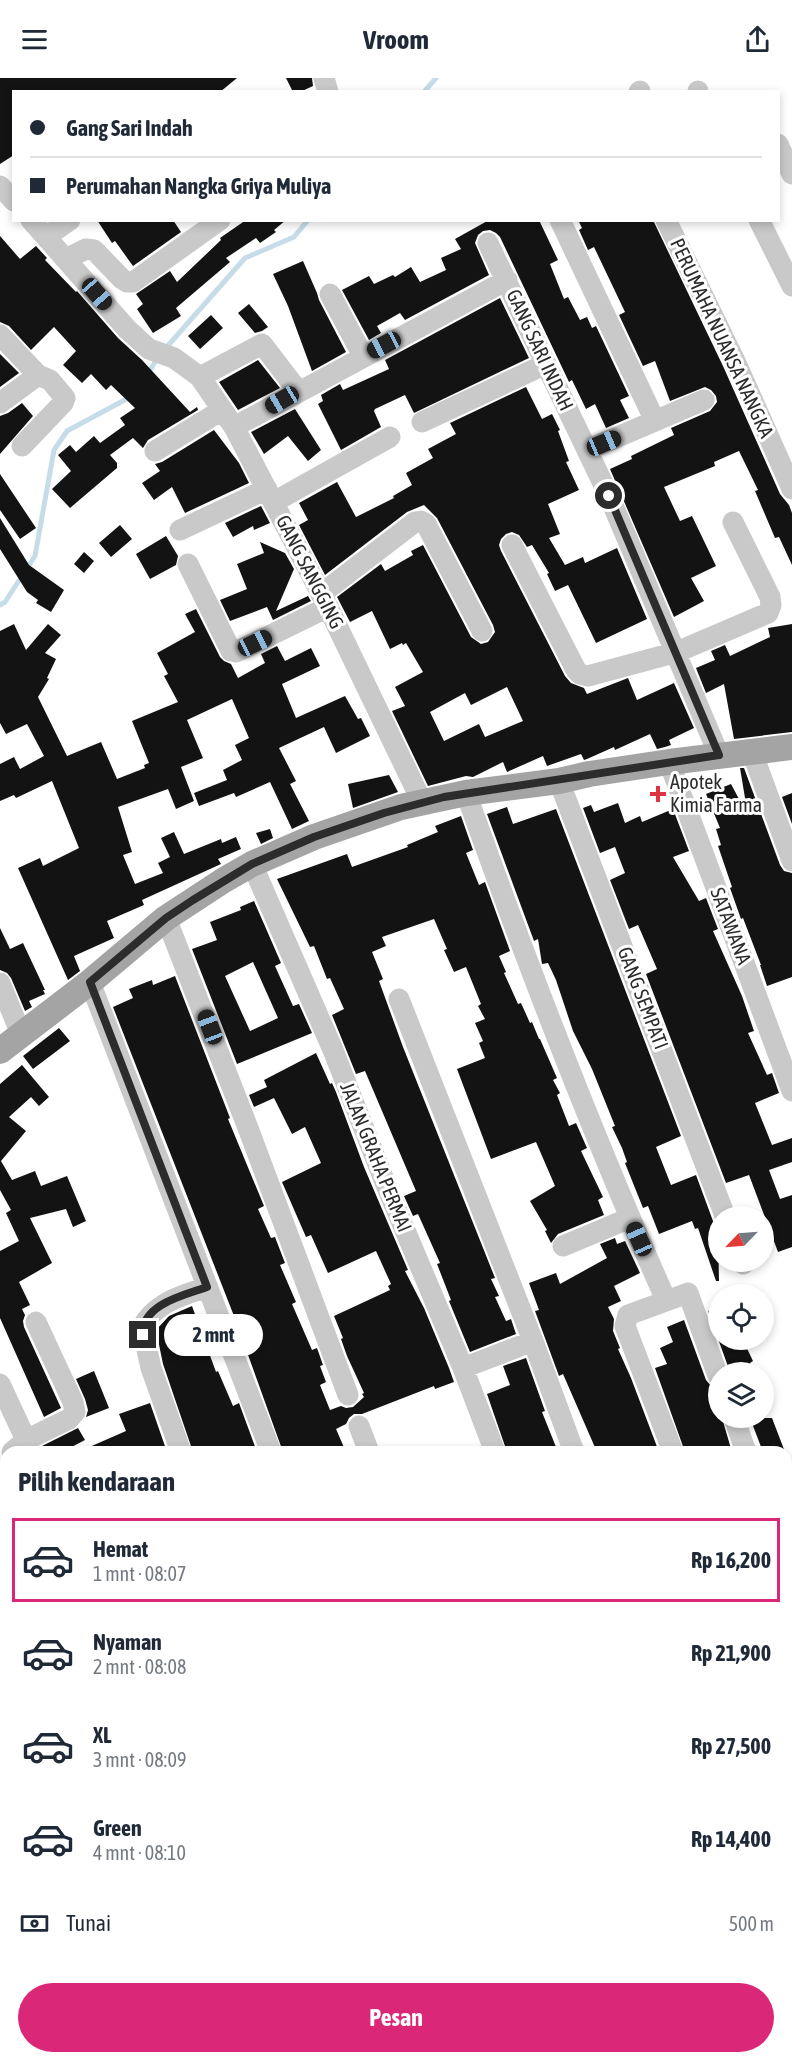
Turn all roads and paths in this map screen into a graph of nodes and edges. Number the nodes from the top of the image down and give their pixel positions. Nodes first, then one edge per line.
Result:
1 (780, 148) edge
2 (792, 174) edge
3 (0, 186) edge
4 (12, 199) edge
5 (33, 222) edge
6 (67, 222) edge
7 (217, 222) edge
8 (561, 222) edge
9 (667, 222) edge
10 (760, 222) edge
11 (46, 237) junction
12 (488, 243) dead end
13 (66, 259) junction
14 (507, 280) junction
15 (792, 286) edge
16 (330, 294) dead end
17 (0, 334) edge
18 (363, 356) junction
19 (546, 364) junction
20 (38, 375) junction
21 (200, 377) junction
22 (298, 391) junction
23 (704, 400) dead end
24 (0, 403) edge
25 (228, 419) junction
26 (655, 421) junction
27 (422, 422) dead end
28 (390, 437) dead end
29 (22, 446) dead end
30 (587, 450) junction
31 (155, 452) dead end
32 (792, 489) edge
33 (271, 495) junction
34 (733, 522) dead end
35 (180, 531) dead end
36 (512, 545) dead end
37 (189, 564) dead end
38 (324, 600) junction
39 (482, 631) dead end
40 (677, 652) junction
41 (792, 747) edge
42 (752, 752) junction
43 (719, 755) junction
44 (669, 762) junction
45 (559, 781) junction
46 (466, 793) junction
47 (422, 802) junction
48 (792, 861) edge
49 (252, 864) junction
50 (166, 918) junction
51 (90, 982) junction
52 (0, 983) edge
53 (399, 999) dead end
54 (21, 1034) junction
55 (0, 1051) edge
56 (792, 1091) edge
57 (721, 1206) edge
58 (630, 1218) junction
59 (563, 1246) dead end
60 (207, 1287) junction
61 (666, 1300) junction
62 (36, 1322) dead end
63 (533, 1341) junction
64 (713, 1362) edge
65 (463, 1368) junction
66 (0, 1384) edge
67 (348, 1395) dead end
68 (359, 1426) dead end
69 (738, 1428) edge
70 (19, 1446) edge
71 (179, 1446) edge
72 (269, 1446) edge
73 (367, 1446) edge
74 (493, 1446) edge
75 (572, 1446) edge
76 (671, 1446) edge
77 (744, 1446) edge

1 - 2 street
3 - 4 street
5 - 11 street
6 - 11 street
7 - 13 street
8 - 26 street
9 - 32 street, PERUMAHA NUANSA NANGKA
10 - 15 street
11 - 13 street
12 - 14 street, GANG SARI INDAH
13 - 21 street, GANG SANGGING
14 - 18 street
14 - 19 street, GANG SARI INDAH
16 - 18 street
17 - 20 street
18 - 22 street
19 - 27 street
19 - 30 street, GANG SARI INDAH
20 - 24 street
20 - 29 street
21 - 22 street
21 - 25 street, GANG SANGGING
22 - 25 street
23 - 26 street
25 - 31 street
25 - 33 street, GANG SANGGING
26 - 30 street
28 - 33 street
30 - 40 street, GANG SARI INDAH
33 - 35 street
33 - 38 street, GANG SANGGING
34 - 40 street
36 - 40 street
37 - 38 street
38 - 39 street
38 - 47 street, GANG SANGGING
40 - 43 street, GANG SARI INDAH
41 - 42 main road
42 - 43 main road
42 - 48 street
43 - 44 main road
44 - 45 main road
44 - 56 street, SATAWANA
45 - 46 main road
45 - 57 street, GANG SEMPATI
46 - 47 main road
46 - 58 street
47 - 49 main road
49 - 50 main road
49 - 65 street, JALAN GRAHA PERMAI
50 - 51 main road
50 - 67 street
51 - 54 main road
51 - 60 street
52 - 54 street
53 - 63 street
54 - 55 main road
58 - 59 street
58 - 61 street
60 - 71 street
60 - 72 street
61 - 64 street
61 - 76 street
62 - 70 street
63 - 65 street
63 - 75 street
65 - 74 street, JALAN GRAHA PERMAI
66 - 70 street
68 - 73 street
69 - 77 street

